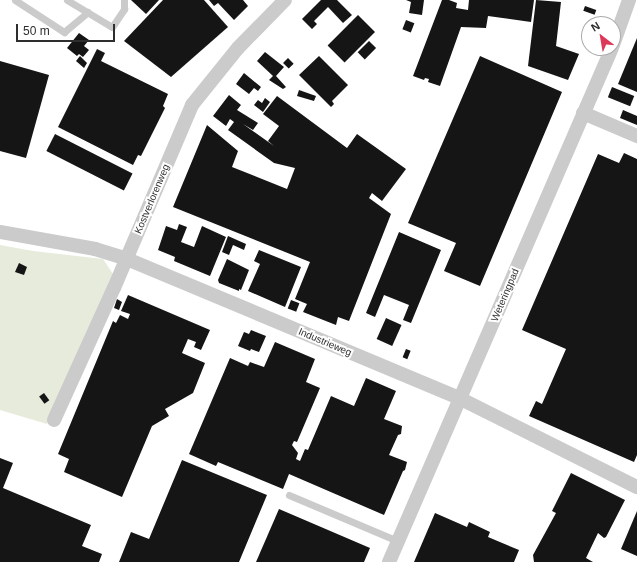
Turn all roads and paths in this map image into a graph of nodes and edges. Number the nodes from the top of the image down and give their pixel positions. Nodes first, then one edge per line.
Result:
1 (15, 0) edge
2 (67, 0) edge
3 (124, 0) edge
4 (285, 0) edge
5 (629, 0) edge
6 (88, 12) junction
7 (621, 22) edge
8 (608, 56) edge
9 (583, 113) junction
10 (637, 136) edge
11 (0, 232) edge
12 (127, 259) junction
13 (461, 399) junction
14 (54, 420) dead end
15 (637, 487) edge
16 (289, 495) dead end
17 (398, 541) junction
18 (389, 562) edge

1 - 6 lane
2 - 6 lane
3 - 6 lane
4 - 12 street, Kostverlorenweg
5 - 7 street
8 - 9 street, Weteringpad
9 - 10 street
9 - 13 street, Weteringpad
11 - 12 street, Industrieweg
12 - 13 street, Industrieweg
12 - 14 street, Kostverlorenweg
13 - 15 street, Industrieweg
13 - 17 street, Weteringpad
16 - 17 lane
17 - 18 street, Weteringpad

